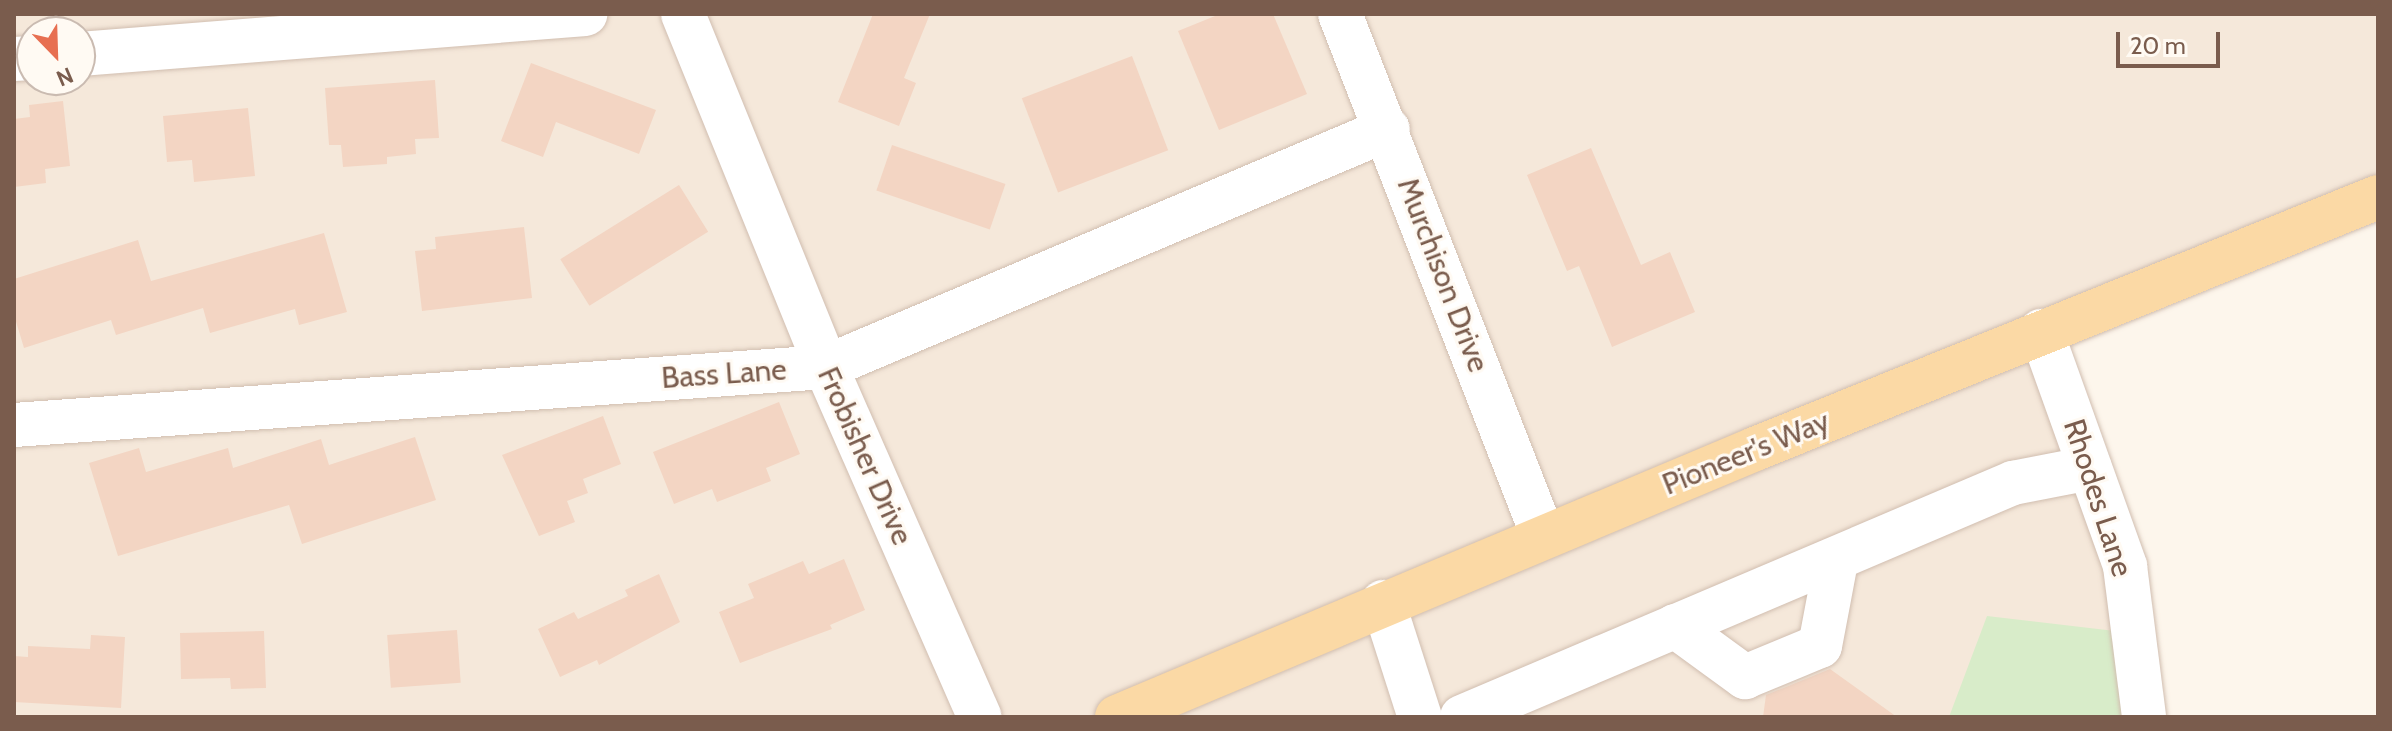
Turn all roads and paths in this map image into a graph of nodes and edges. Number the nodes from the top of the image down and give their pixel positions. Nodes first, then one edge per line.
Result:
1 (585, 14) edge
2 (683, 14) edge
3 (1340, 14) edge
4 (96, 53) edge
5 (1388, 129) junction
6 (2378, 197) edge
7 (2041, 331) junction
8 (826, 367) junction
9 (14, 425) edge
10 (2090, 468) junction
11 (1543, 536) junction
12 (1836, 561) junction
13 (1383, 602) junction
14 (1675, 626) junction
15 (980, 717) edge
16 (1117, 717) edge
17 (1420, 717) edge
18 (1462, 717) edge
19 (2144, 717) edge

1 - 4 street
2 - 8 street, Frobisher Drive
3 - 5 street, Murchison Drive
5 - 8 street, Bass Lane
5 - 11 street, Murchison Drive
6 - 7 main road, Pioneer's Way
7 - 10 street, Rhodes Lane
7 - 11 main road, Pioneer's Way
8 - 9 street, Bass Lane
8 - 15 street, Frobisher Drive
10 - 12 street
10 - 19 street, Rhodes Lane
11 - 13 main road, Pioneer's Way
12 - 14 street
12 - 14 street
13 - 16 main road, Pioneer's Way
13 - 17 street
14 - 18 street

